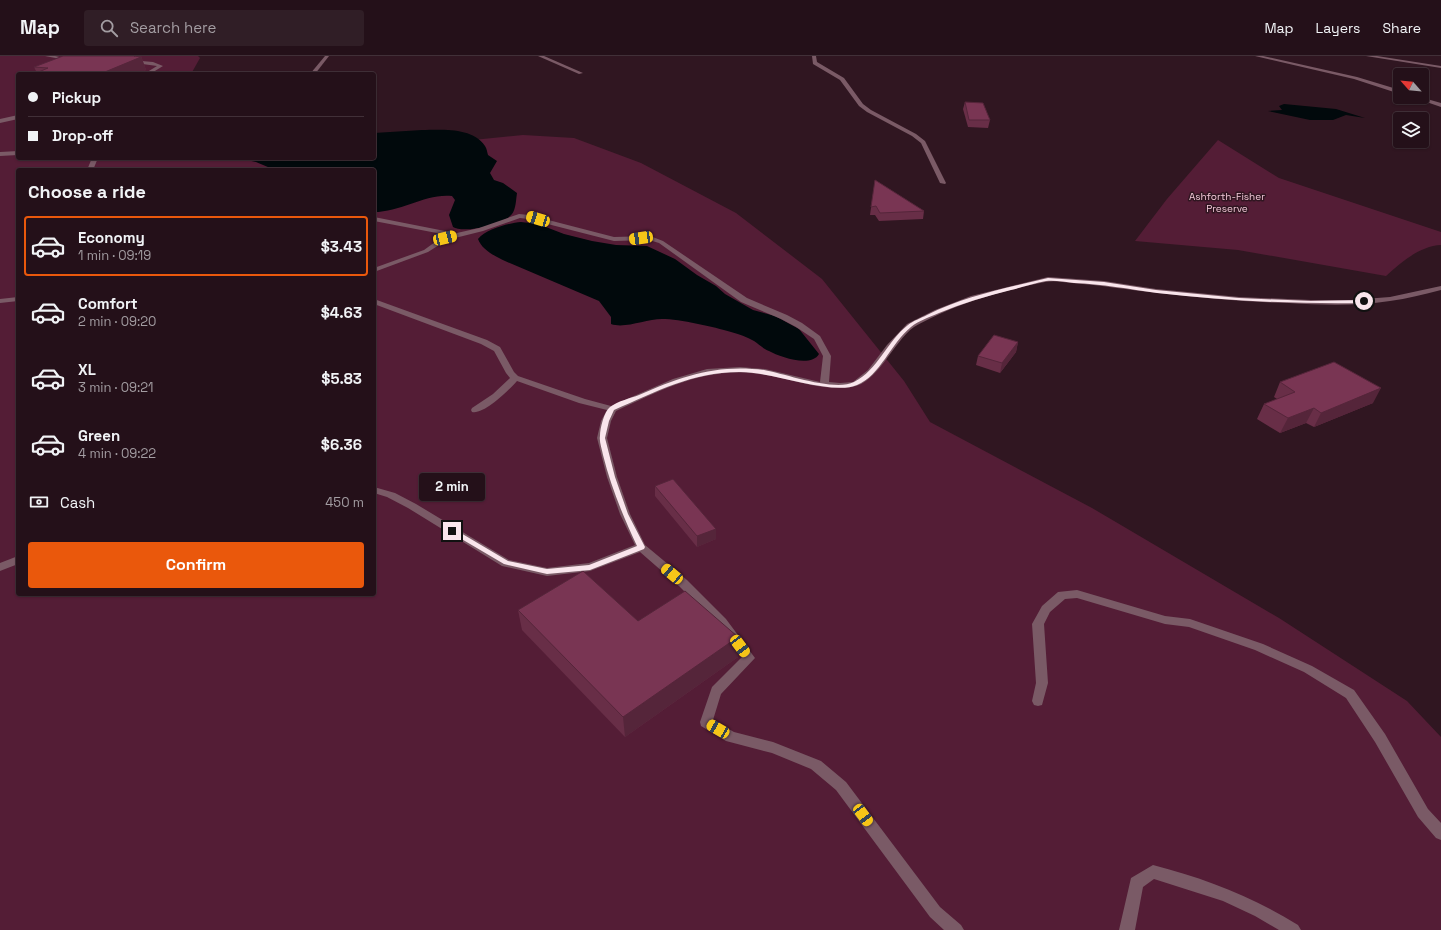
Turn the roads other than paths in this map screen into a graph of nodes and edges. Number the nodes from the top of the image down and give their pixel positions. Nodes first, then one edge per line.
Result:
1 (47, 56) edge
2 (327, 56) edge
3 (540, 56) edge
4 (814, 56) edge
5 (1257, 56) edge
6 (1368, 56) edge
7 (125, 60) edge
8 (78, 61) edge
9 (1441, 67) edge
10 (150, 72) edge
11 (314, 72) edge
12 (581, 72) dead end
13 (1393, 90) edge
14 (1429, 101) edge
15 (1441, 105) edge
16 (16, 117) edge
17 (0, 121) edge
18 (16, 152) edge
19 (0, 154) edge
20 (943, 183) dead end
21 (376, 219) edge
22 (445, 238) junction
23 (376, 269) edge
24 (1441, 288) edge
25 (16, 299) edge
26 (0, 301) edge
27 (376, 302) edge
28 (515, 378) junction
29 (824, 385) junction
30 (612, 409) junction
31 (475, 410) dead end
32 (376, 490) edge
33 (641, 547) junction
34 (16, 561) edge
35 (0, 566) edge
36 (1038, 701) dead end
37 (1441, 833) edge
38 (956, 930) edge
39 (1127, 930) edge
40 (1293, 930) edge

1 - 8 street
2 - 11 street
3 - 12 street
4 - 20 street
5 - 13 street
6 - 9 street
7 - 10 street
14 - 15 street
16 - 17 street
18 - 19 street
21 - 22 street
22 - 23 street
22 - 29 street
24 - 29 street
25 - 26 street
27 - 28 street
28 - 30 street
28 - 31 street
29 - 30 street
30 - 33 street
32 - 33 street
33 - 38 street
34 - 35 street
36 - 37 street
39 - 40 street

